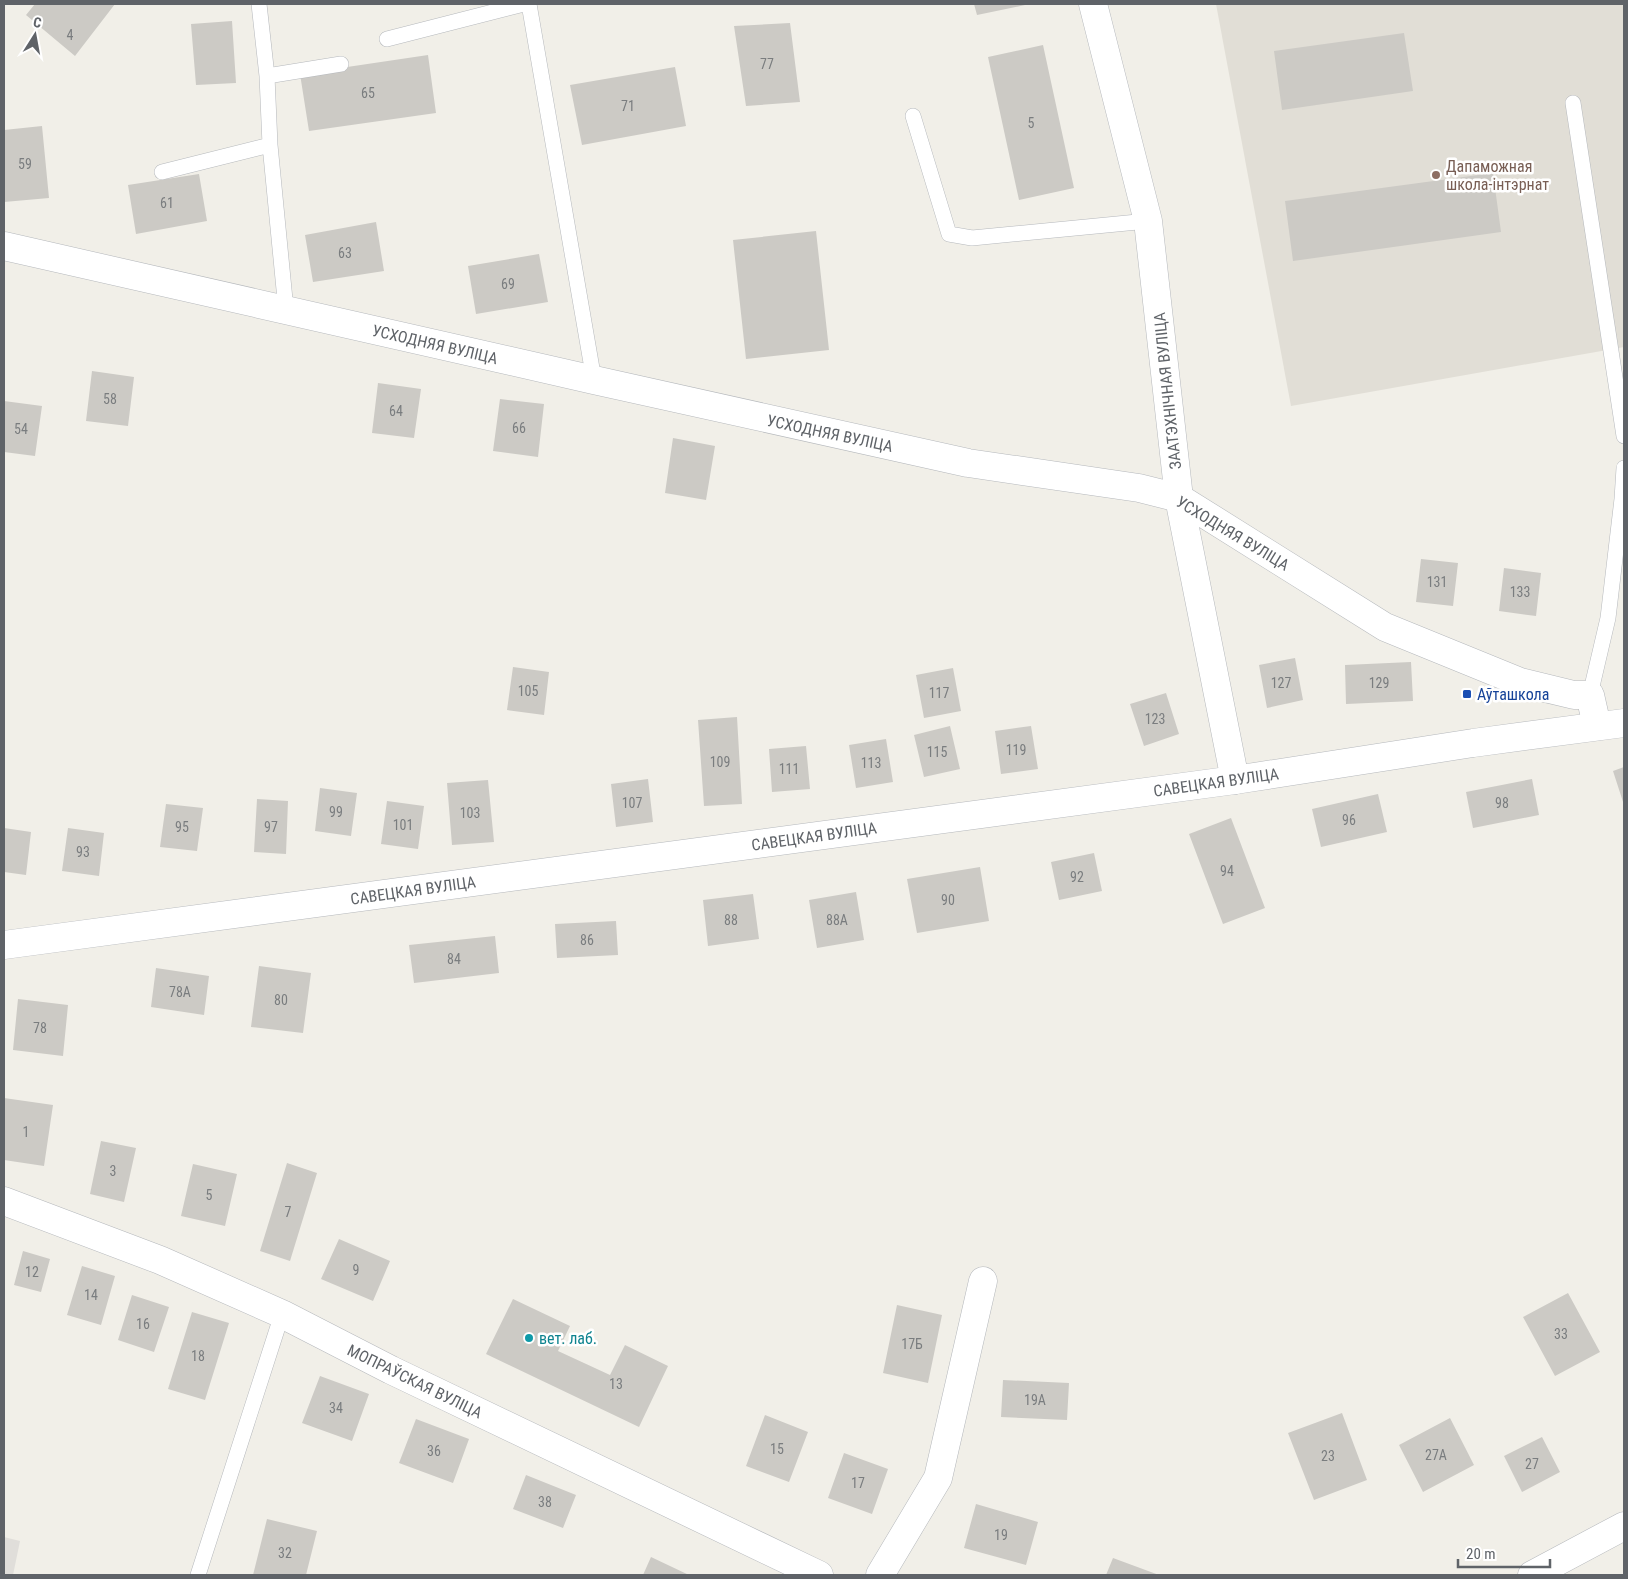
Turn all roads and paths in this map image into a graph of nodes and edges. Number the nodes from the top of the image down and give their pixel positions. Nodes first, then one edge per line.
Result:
1 (259, 4) edge
2 (524, 4) edge
3 (529, 4) edge
4 (1092, 4) edge
5 (387, 38) dead end
6 (341, 64) dead end
7 (267, 76) junction
8 (1573, 103) dead end
9 (913, 116) dead end
10 (270, 146) junction
11 (162, 172) dead end
12 (1148, 221) junction
13 (4, 246) edge
14 (286, 310) junction
15 (594, 380) junction
16 (1624, 436) edge
17 (1624, 468) edge
18 (1179, 498) junction
19 (1590, 695) junction
20 (1624, 723) edge
21 (1597, 726) junction
22 (1235, 780) junction
23 (4, 945) edge
24 (4, 1200) edge
25 (983, 1281) dead end
26 (282, 1314) junction
27 (1624, 1526) edge
28 (198, 1575) edge
29 (819, 1575) edge
30 (880, 1575) edge
31 (1532, 1575) edge

1 - 7 lane
2 - 5 lane
3 - 15 lane
4 - 12 street, ЗААТЭХНІЧНАЯ ВУЛІЦА
6 - 7 lane
7 - 10 lane
8 - 16 lane
9 - 12 lane
10 - 11 lane
10 - 14 lane
12 - 18 street, ЗААТЭХНІЧНАЯ ВУЛІЦА
13 - 14 street, УСХОДНЯЯ ВУЛІЦА
14 - 15 street, УСХОДНЯЯ ВУЛІЦА
15 - 18 street, УСХОДНЯЯ ВУЛІЦА
17 - 19 lane
18 - 19 street, УСХОДНЯЯ ВУЛІЦА
18 - 22 street, ЗААТЭХНІЧНАЯ ВУЛІЦА
19 - 21 street
20 - 21 street, САВЕЦКАЯ ВУЛІЦА
21 - 22 street, САВЕЦКАЯ ВУЛІЦА
22 - 23 street, САВЕЦКАЯ ВУЛІЦА
24 - 26 street, МОПРАЎСКАЯ ВУЛІЦА
25 - 30 street
26 - 28 lane
26 - 29 street, МОПРАЎСКАЯ ВУЛІЦА
27 - 31 street

